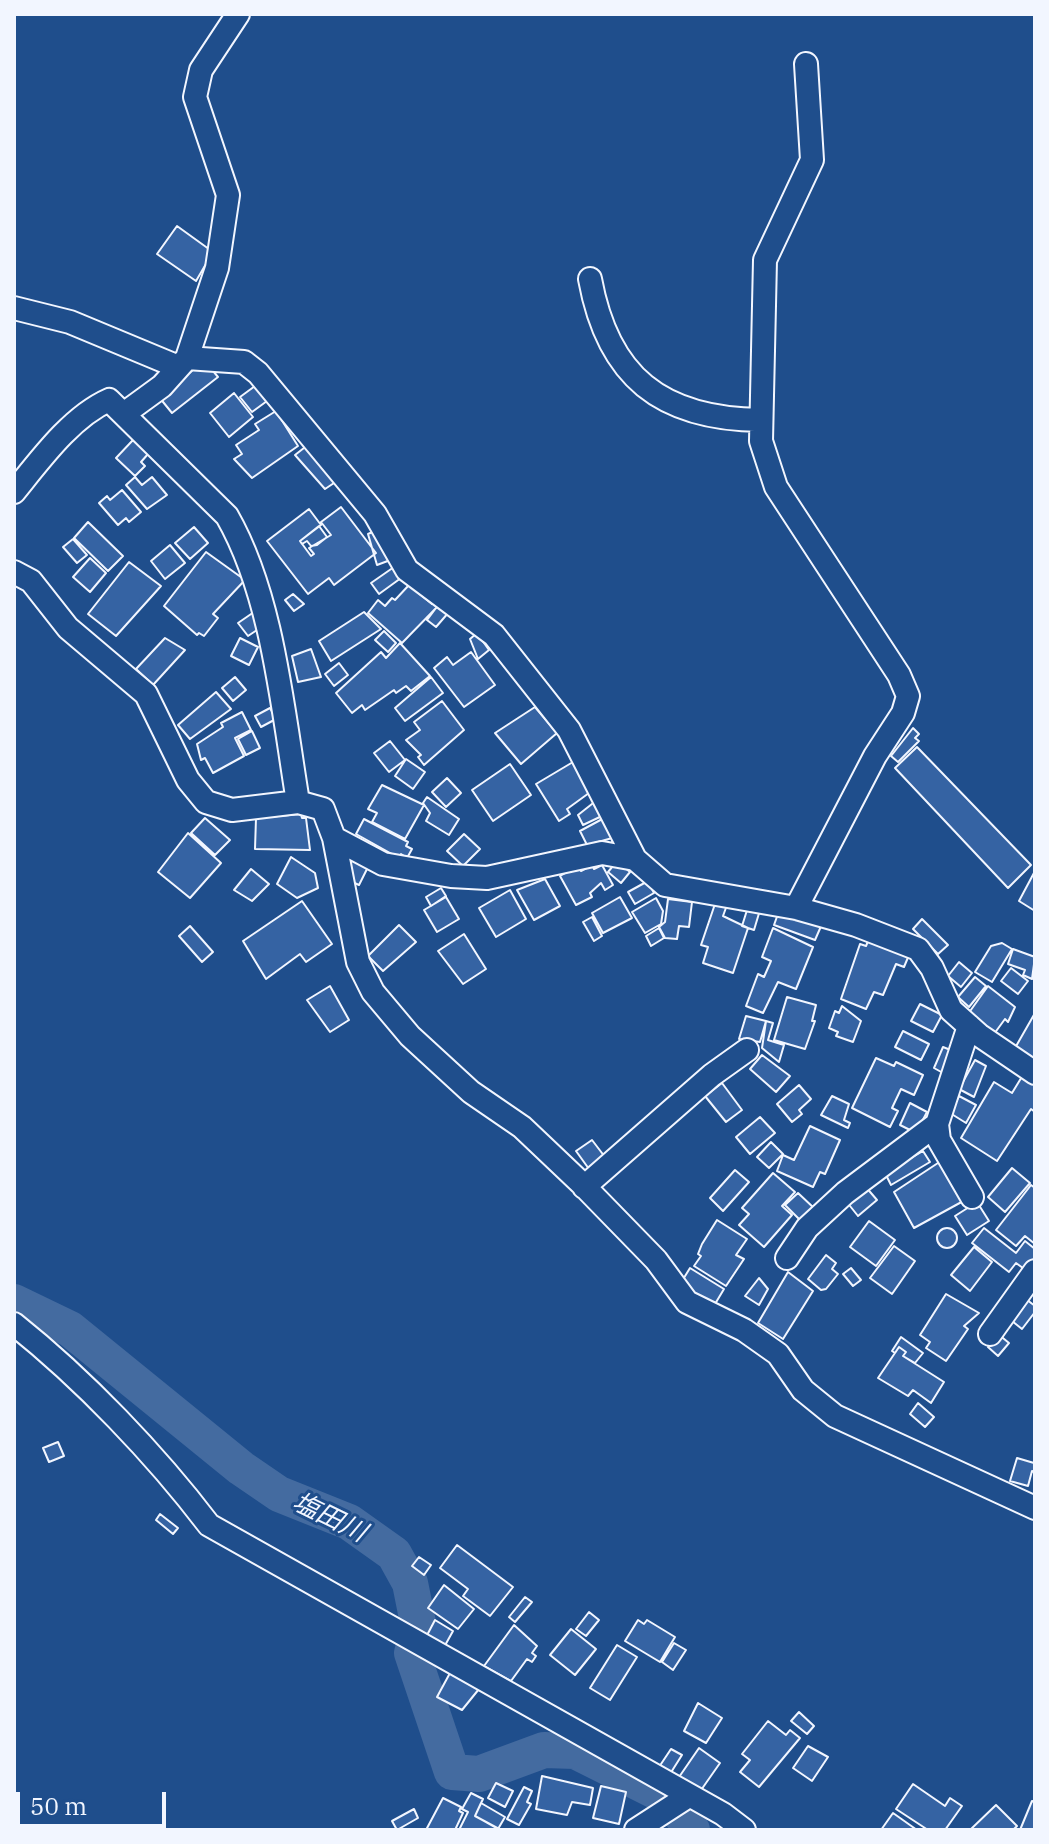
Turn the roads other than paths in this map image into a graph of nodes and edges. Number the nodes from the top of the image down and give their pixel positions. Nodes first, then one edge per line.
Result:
1 (238, 14) edge
2 (806, 64) dead end
3 (590, 279) dead end
4 (14, 308) edge
5 (182, 362) junction
6 (125, 413) junction
7 (761, 420) junction
8 (14, 492) edge
9 (14, 572) edge
10 (298, 802) junction
11 (334, 838) junction
12 (635, 859) junction
13 (796, 908) junction
14 (969, 1026) junction
15 (747, 1050) dead end
16 (1035, 1073) edge
17 (937, 1124) junction
18 (584, 1187) junction
19 (972, 1197) dead end
20 (787, 1258) dead end
21 (1035, 1271) edge
22 (14, 1324) edge
23 (990, 1334) dead end
24 (1035, 1508) edge
25 (687, 1797) junction
26 (636, 1830) edge
27 (744, 1830) edge

1 - 5 street
2 - 7 street
3 - 7 street
4 - 5 street
5 - 6 street
5 - 12 street
6 - 8 street
6 - 10 street
7 - 13 street
9 - 10 street
10 - 11 street
11 - 12 street
11 - 18 street
12 - 13 street
13 - 14 street
14 - 16 street
14 - 17 street
15 - 18 street
17 - 19 street
17 - 20 street
18 - 24 street
21 - 23 street
22 - 25 street
25 - 26 street
25 - 27 street

